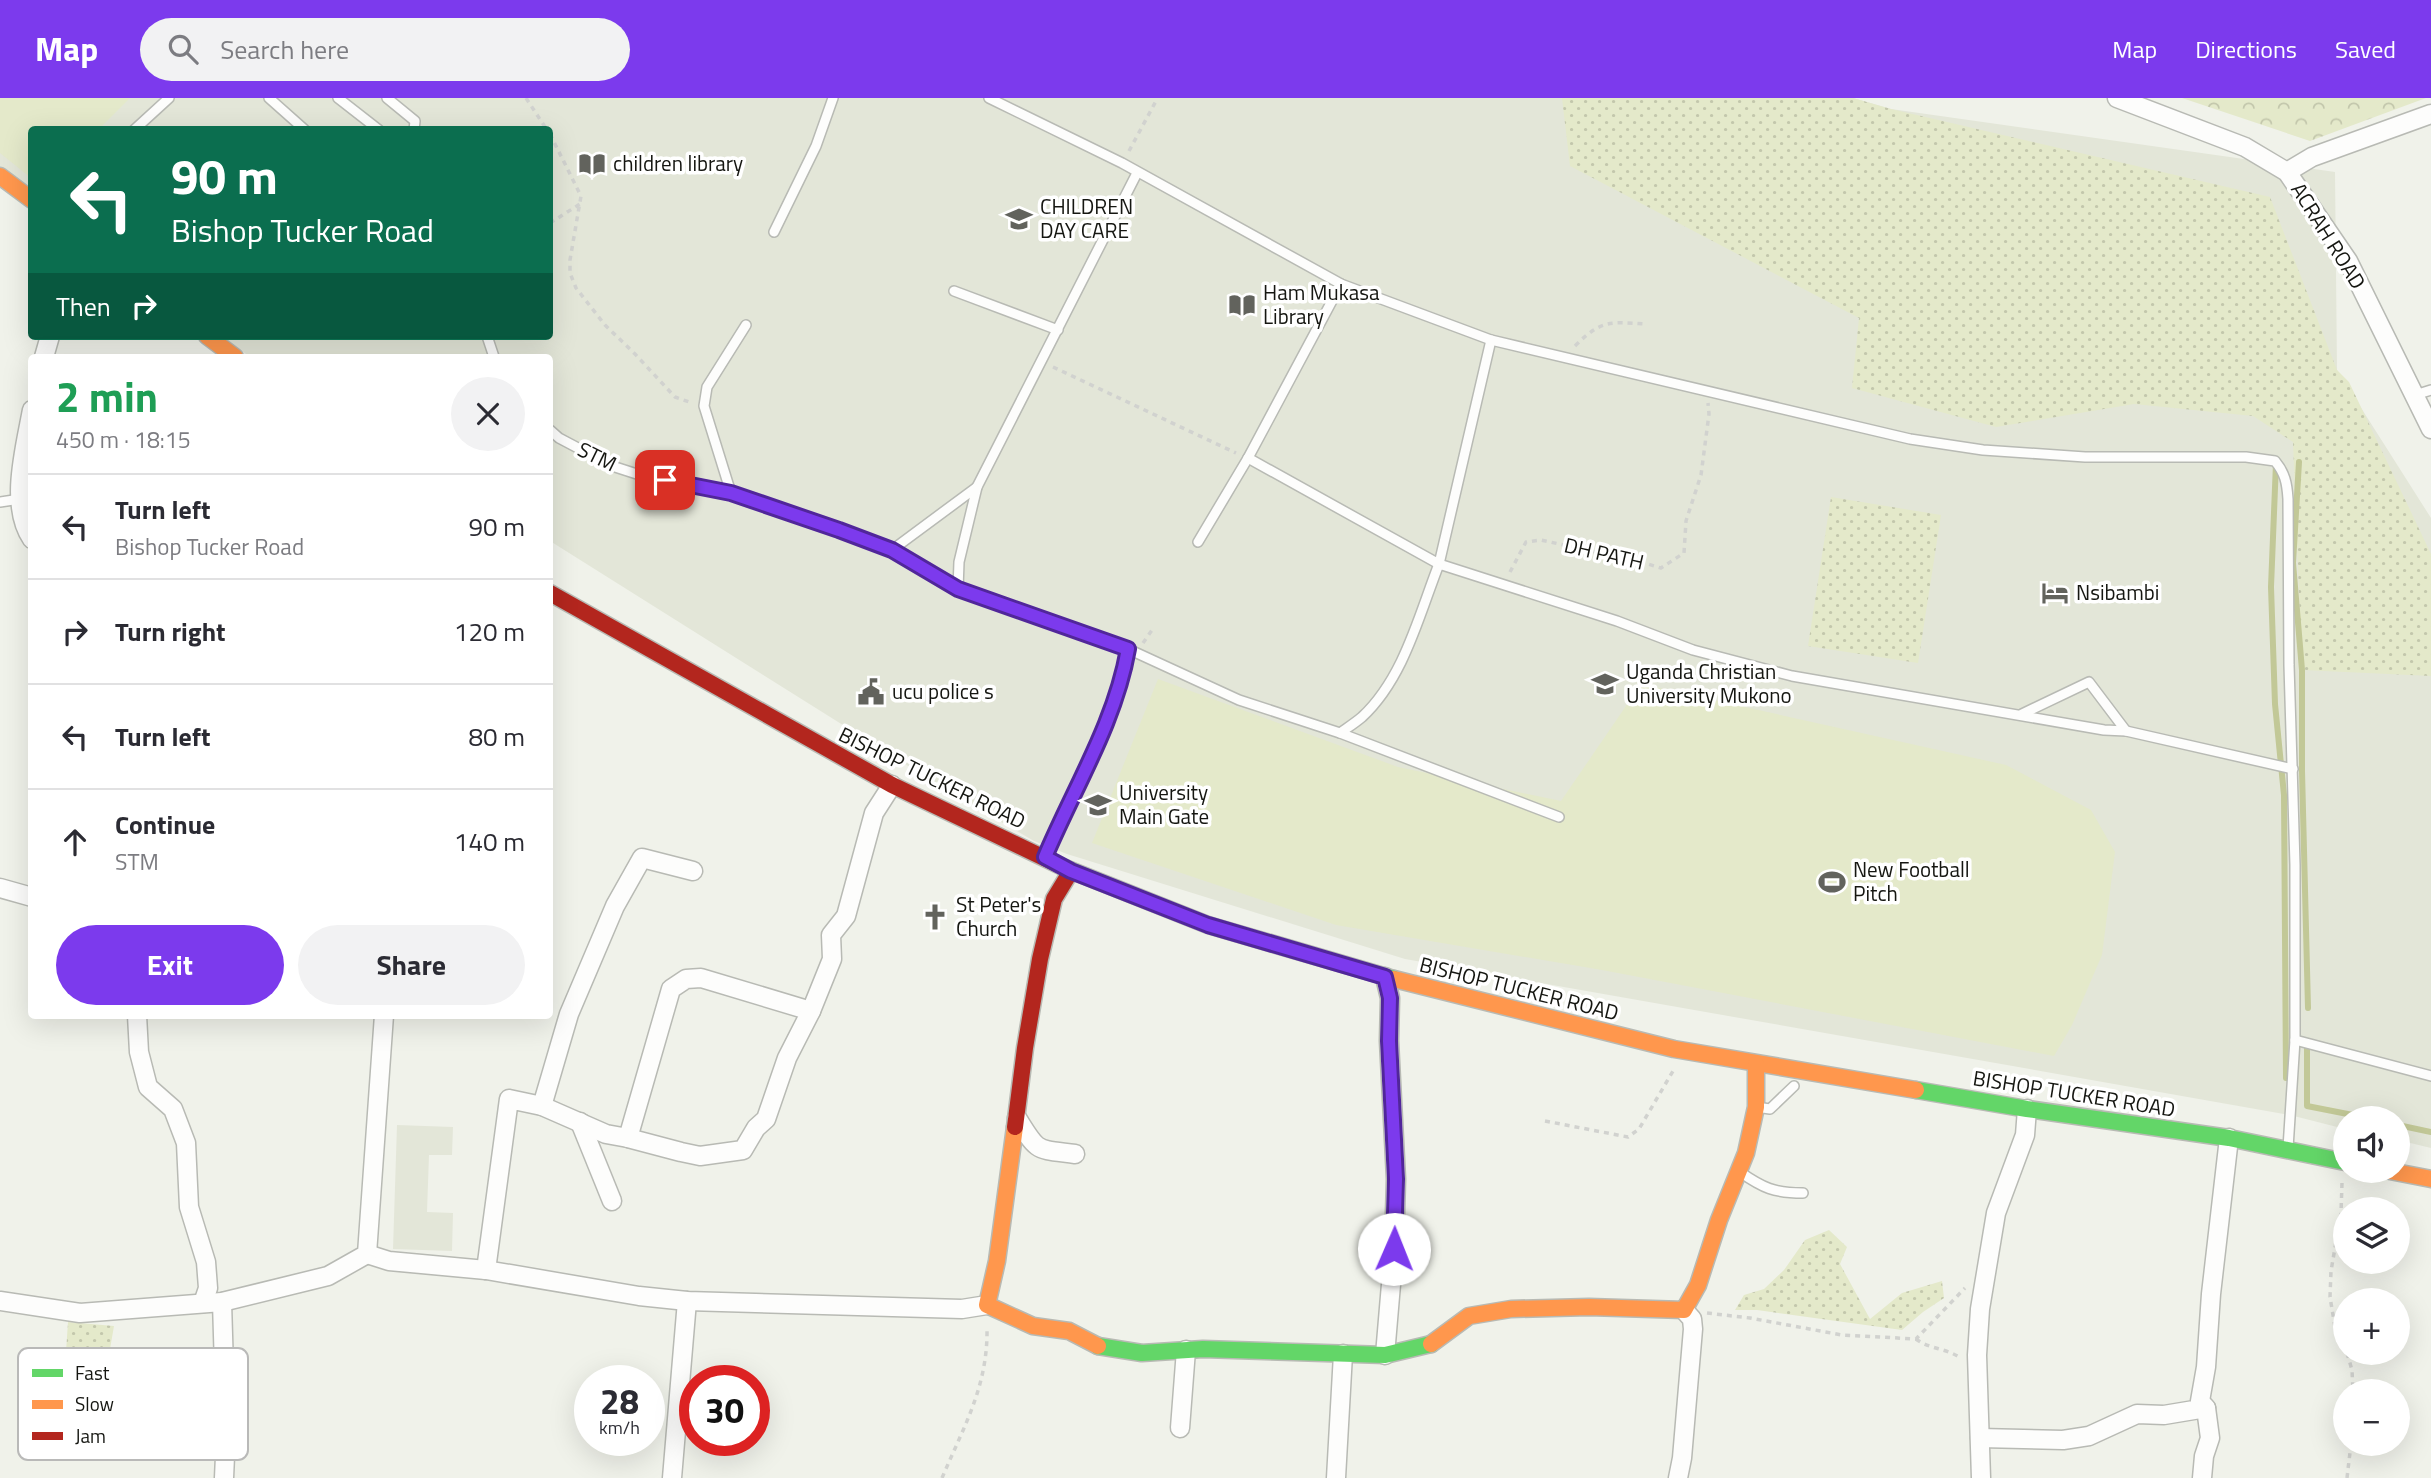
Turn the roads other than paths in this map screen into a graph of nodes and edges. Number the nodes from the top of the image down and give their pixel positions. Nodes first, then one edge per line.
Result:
1 (169, 98) edge
2 (269, 98) edge
3 (338, 98) edge
4 (387, 98) edge
5 (833, 98) edge
6 (989, 98) edge
7 (2117, 98) edge
8 (2431, 114) edge
9 (138, 126) edge
10 (300, 126) edge
11 (374, 126) edge
12 (414, 126) edge
13 (2287, 172) junction
14 (1137, 173) junction
15 (0, 176) edge
16 (28, 197) edge
17 (774, 232) dead end
18 (1341, 284) junction
19 (954, 291) dead end
20 (746, 325) dead end
21 (1058, 330) junction
22 (212, 340) edge
23 (1491, 340) junction
24 (231, 354) edge
25 (2423, 392) edge
26 (2431, 429) edge
27 (553, 433) edge
28 (28, 440) edge
29 (1248, 458) junction
30 (977, 487) junction
31 (731, 493) junction
32 (20, 499) junction
33 (0, 502) edge
34 (28, 534) edge
35 (1198, 542) dead end
36 (892, 550) junction
37 (1438, 564) junction
38 (958, 589) junction
39 (553, 595) edge
40 (1128, 649) junction
41 (2022, 714) junction
42 (2126, 731) junction
43 (1340, 733) junction
44 (2293, 769) junction
45 (892, 785) junction
46 (1559, 817) dead end
47 (1045, 857) junction
48 (693, 871) dead end
49 (1071, 871) junction
50 (0, 888) edge
51 (28, 896) edge
52 (1385, 977) junction
53 (810, 1011) junction
54 (137, 1019) edge
55 (384, 1019) edge
56 (2295, 1040) junction
57 (1756, 1064) junction
58 (2431, 1076) edge
59 (1794, 1086) dead end
60 (542, 1105) junction
61 (1756, 1107) junction
62 (2027, 1109) junction
63 (1017, 1118) junction
64 (580, 1122) junction
65 (628, 1138) junction
66 (2229, 1138) junction
67 (2288, 1150) junction
68 (1075, 1154) dead end
69 (2333, 1159) edge
70 (1738, 1170) junction
71 (2410, 1175) edge
72 (2431, 1179) edge
73 (1803, 1193) dead end
74 (612, 1201) dead end
75 (367, 1254) junction
76 (486, 1270) junction
77 (0, 1301) edge
78 (687, 1301) junction
79 (222, 1302) junction
80 (203, 1303) junction
81 (986, 1305) junction
82 (1684, 1310) junction
83 (223, 1348) edge
84 (1186, 1350) junction
85 (1343, 1354) junction
86 (1385, 1355) junction
87 (2206, 1408) junction
88 (1180, 1427) dead end
89 (1980, 1438) junction
90 (225, 1460) edge
91 (224, 1478) edge
92 (672, 1478) edge
93 (1336, 1478) edge
94 (1678, 1478) edge
95 (1981, 1478) edge
96 (2202, 1478) edge

1 - 9 lane
2 - 10 lane
3 - 11 lane
4 - 12 lane
5 - 17 lane
6 - 14 lane
7 - 13 street, ACRAH ROAD
8 - 13 street
13 - 25 street, ACRAH ROAD
14 - 18 lane
14 - 21 lane
15 - 16 main road
18 - 23 lane
18 - 29 lane
19 - 21 lane
20 - 31 lane
21 - 30 lane
22 - 24 main road
23 - 37 lane
23 - 44 lane
25 - 26 street, ACRAH ROAD
27 - 31 lane, STM
28 - 32 street
29 - 35 lane
29 - 37 lane
30 - 36 lane
30 - 38 lane
31 - 36 lane, STM
32 - 33 lane
32 - 34 street
36 - 38 lane, STM
37 - 41 lane
37 - 43 lane
38 - 40 lane, STM
39 - 45 main road, BISHOP TUCKER ROAD
40 - 43 lane, STM
40 - 47 lane
41 - 42 lane
41 - 42 lane
42 - 44 lane
43 - 46 lane, STM
44 - 56 lane
45 - 47 main road, BISHOP TUCKER ROAD
45 - 53 street
47 - 49 main road, BISHOP TUCKER ROAD
48 - 60 street
49 - 52 main road, BISHOP TUCKER ROAD
49 - 63 main road
50 - 51 street
52 - 57 main road, BISHOP TUCKER ROAD
52 - 86 street
53 - 65 street
53 - 65 street
54 - 80 street
55 - 75 street
56 - 58 lane
56 - 67 lane
57 - 61 main road
57 - 62 main road, BISHOP TUCKER ROAD
59 - 61 lane
60 - 64 street
60 - 76 street
61 - 70 main road
62 - 66 main road, BISHOP TUCKER ROAD
62 - 89 street
63 - 68 street
63 - 81 main road
64 - 65 street
64 - 74 street
66 - 67 main road, BISHOP TUCKER ROAD
66 - 87 street
67 - 69 main road, BISHOP TUCKER ROAD
70 - 73 lane
70 - 82 main road
71 - 72 main road
75 - 76 street
75 - 79 street
76 - 78 street
77 - 80 street
78 - 81 street
78 - 92 street
79 - 80 street
79 - 83 street
81 - 84 main road
82 - 86 main road
82 - 94 street
84 - 85 main road
84 - 88 street
85 - 86 main road
85 - 93 street
87 - 89 street
87 - 96 street
89 - 95 street
90 - 91 street

